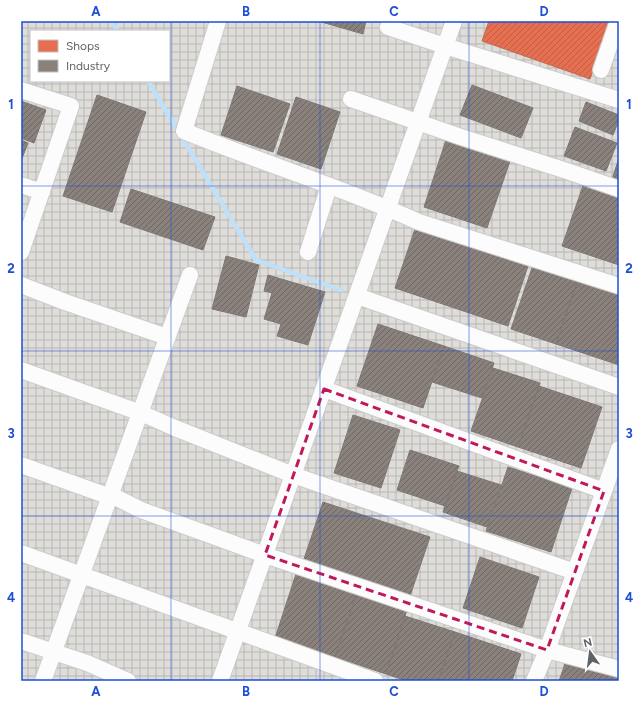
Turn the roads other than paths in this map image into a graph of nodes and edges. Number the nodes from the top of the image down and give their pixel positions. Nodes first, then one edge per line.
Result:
1 (218, 21) edge
2 (454, 21) edge
3 (618, 21) edge
4 (388, 27) dead end
5 (445, 46) junction
6 (600, 70) dead end
7 (21, 90) edge
8 (350, 98) dead end
9 (619, 100) edge
10 (418, 123) junction
11 (21, 185) edge
12 (329, 186) junction
13 (619, 189) edge
14 (42, 192) junction
15 (388, 208) junction
16 (21, 252) edge
17 (308, 252) dead end
18 (190, 276) dead end
19 (21, 285) edge
20 (619, 286) edge
21 (357, 296) junction
22 (168, 337) junction
23 (21, 370) edge
24 (619, 387) edge
25 (324, 389) junction
26 (140, 413) junction
27 (619, 449) edge
28 (21, 465) edge
29 (293, 475) junction
30 (604, 491) junction
31 (111, 495) junction
32 (21, 553) edge
33 (265, 554) junction
34 (575, 572) junction
35 (82, 576) junction
36 (237, 632) junction
37 (21, 641) edge
38 (547, 650) junction
39 (53, 652) junction
40 (619, 669) edge
41 (43, 681) edge
42 (128, 681) edge
43 (220, 681) edge
44 (375, 681) edge
45 (534, 681) edge

1 - 12 street
2 - 5 street
3 - 6 street
4 - 5 street
5 - 9 street
5 - 10 street
7 - 14 street
8 - 10 street
10 - 13 street
10 - 15 street
11 - 14 street
12 - 15 street
12 - 17 street
14 - 16 street
15 - 20 street
15 - 21 street
18 - 22 street
19 - 22 street
21 - 24 street
21 - 25 street
22 - 26 street
23 - 26 street
25 - 29 street
25 - 30 street
26 - 29 street
26 - 31 street
27 - 30 street
28 - 31 street
29 - 33 street
29 - 34 street
30 - 34 street
31 - 33 street
31 - 35 street
32 - 35 street
33 - 36 street
33 - 38 street
34 - 38 street
35 - 36 street
35 - 39 street
36 - 43 street
36 - 44 street
37 - 39 street
38 - 40 street
38 - 45 street
39 - 41 street
39 - 42 street

